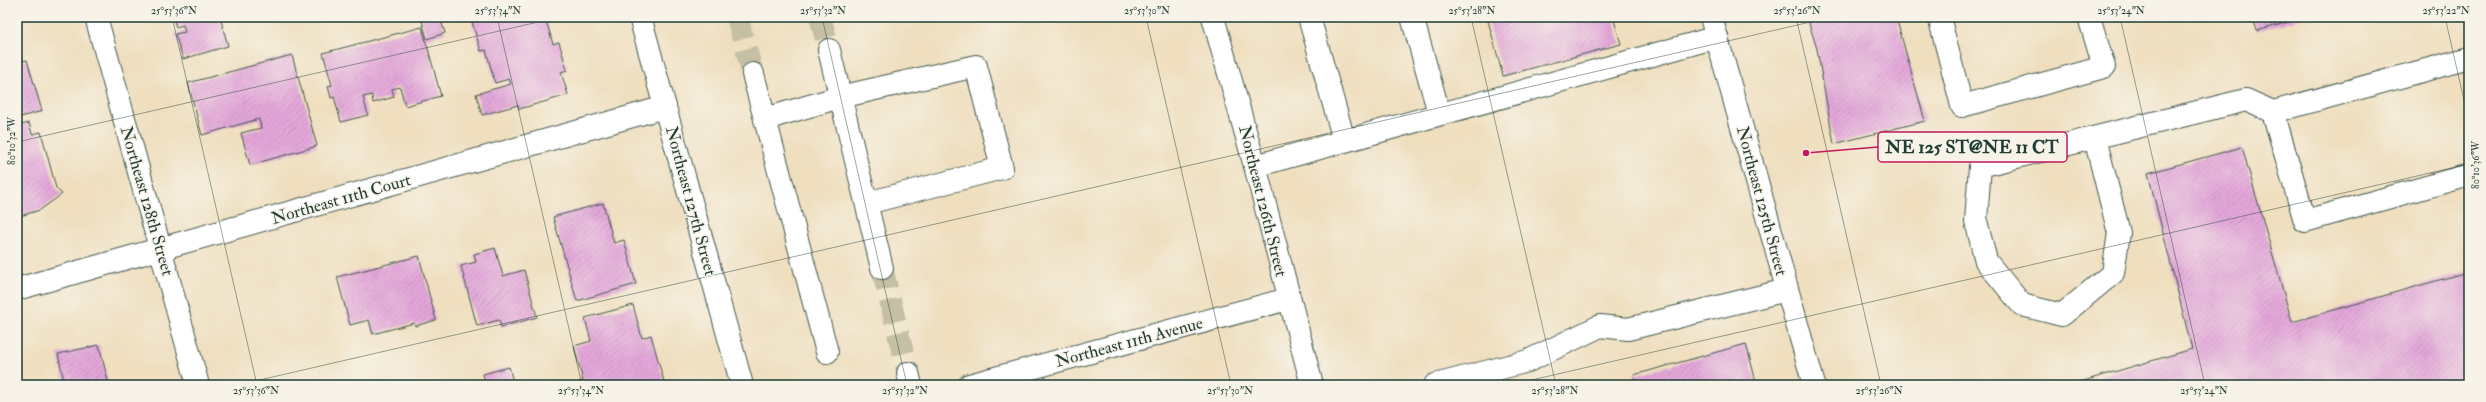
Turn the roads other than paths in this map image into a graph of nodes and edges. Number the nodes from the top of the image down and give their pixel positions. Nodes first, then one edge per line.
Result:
1 (96, 17) edge
2 (640, 17) edge
3 (1213, 17) edge
4 (1309, 17) edge
5 (1412, 17) edge
6 (1939, 17) edge
7 (2089, 17) edge
8 (1714, 27) edge
9 (829, 50) tunnel mouth
10 (2469, 58) edge
11 (753, 74) tunnel mouth
12 (840, 97) junction
13 (665, 107) junction
14 (2273, 112) junction
15 (1440, 114) junction
16 (765, 119) junction
17 (2095, 138) junction
18 (1344, 140) junction
19 (1255, 166) junction
20 (2469, 175) edge
21 (867, 203) junction
22 (161, 249) junction
23 (882, 268) tunnel mouth
24 (17, 289) edge
25 (1787, 290) junction
26 (1288, 299) junction
27 (827, 352) dead end
28 (1014, 379) edge
29 (198, 385) edge
30 (742, 385) edge
31 (969, 385) edge
32 (1312, 385) edge
33 (1435, 385) edge
34 (1814, 385) edge

1 - 22 street, Northeast 128th Street
2 - 13 street, Northeast 127th Street
3 - 19 street, Northeast 126th Street
4 - 18 street
5 - 15 street
6 - 7 street
8 - 15 street
8 - 25 street, Northeast 125th Street
9 - 12 street
10 - 14 street
11 - 16 street
12 - 16 street
12 - 21 street
12 - 21 street
13 - 22 street, Northeast 11th Court
13 - 30 street, Northeast 127th Street
14 - 17 street
14 - 20 street
15 - 18 street
16 - 27 street
17 - 17 street
18 - 19 street
19 - 26 street, Northeast 126th Street
21 - 23 street
22 - 24 street, Northeast 11th Court
22 - 29 street, Northeast 128th Street
25 - 33 street
25 - 34 street, Northeast 125th Street
26 - 28 street, Northeast 11th Avenue
26 - 32 street, Northeast 126th Street
28 - 31 street, Northeast 11th Avenue

